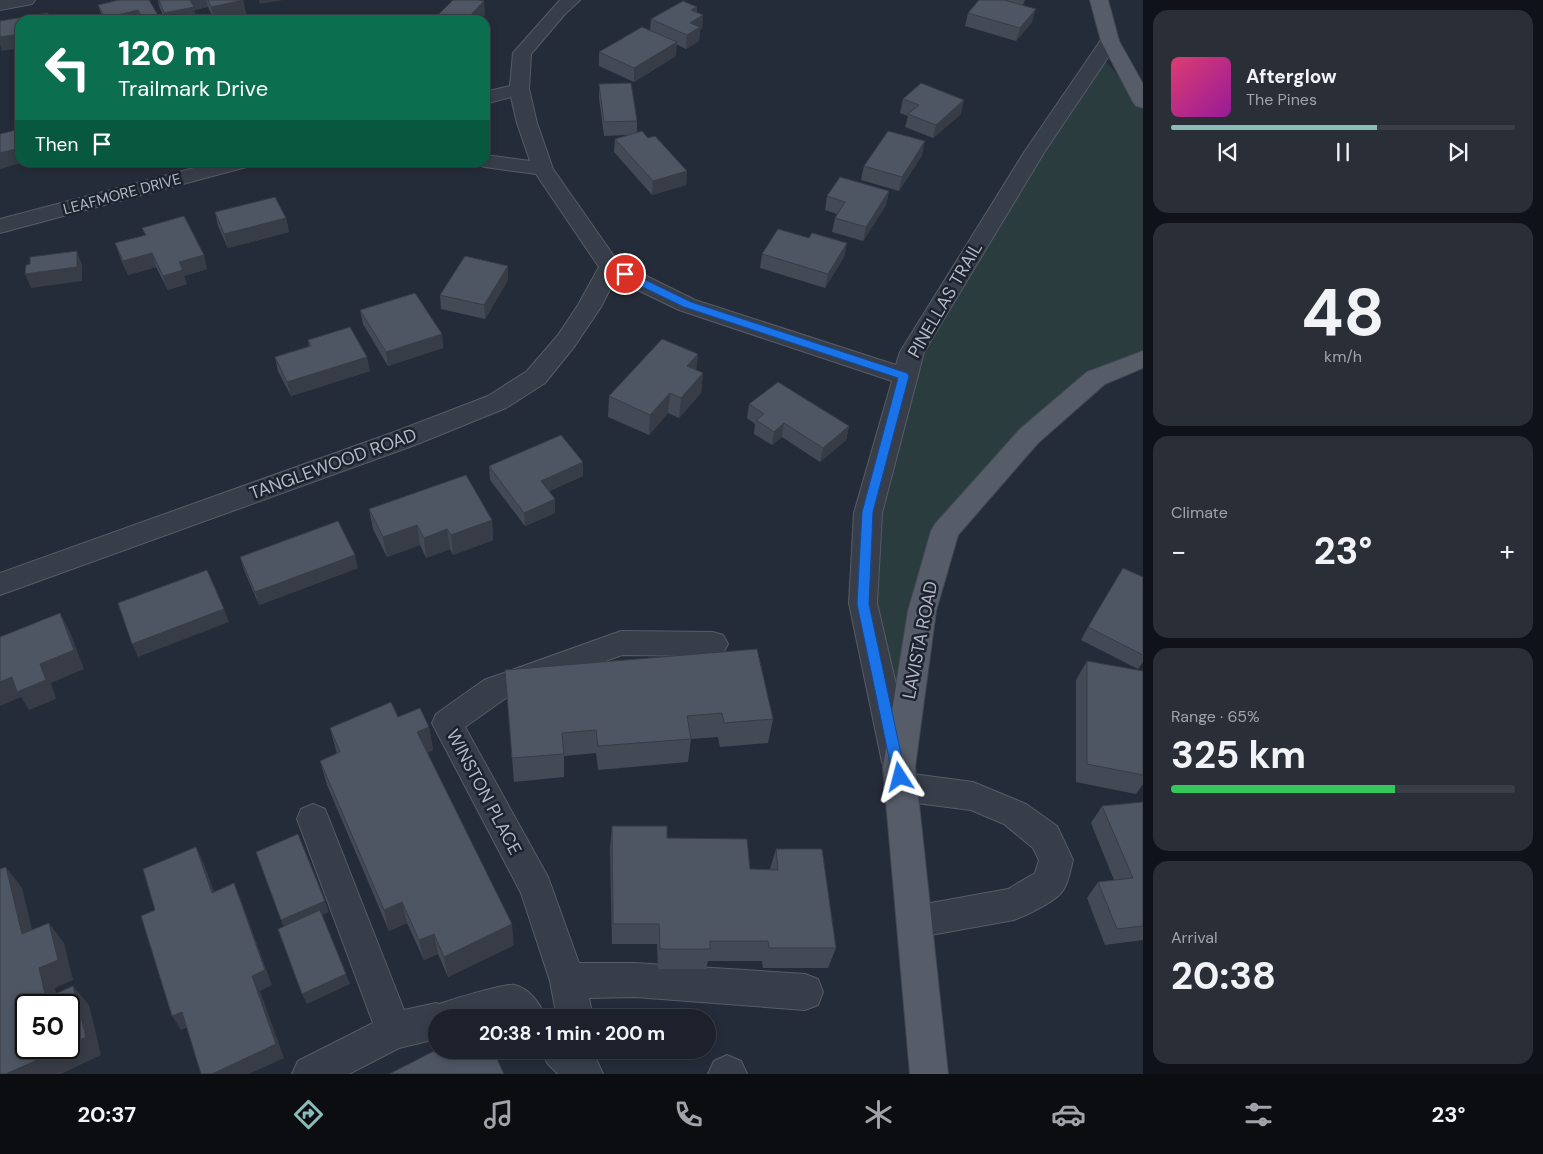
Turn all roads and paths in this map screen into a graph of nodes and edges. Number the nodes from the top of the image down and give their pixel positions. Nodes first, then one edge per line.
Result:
1 (26, 0) edge
2 (571, 0) edge
3 (1099, 0) edge
4 (0, 5) edge
5 (1110, 42) junction
6 (519, 89) junction
7 (490, 97) edge
8 (1143, 102) edge
9 (490, 162) edge
10 (224, 167) edge
11 (543, 169) junction
12 (0, 226) edge
13 (610, 267) junction
14 (1143, 359) edge
15 (904, 376) junction
16 (0, 584) edge
17 (713, 644) dead end
18 (900, 777) junction
19 (313, 819) dead end
20 (914, 922) junction
21 (568, 981) junction
22 (805, 992) dead end
23 (485, 1009) edge
24 (520, 1009) edge
25 (573, 1009) edge
26 (428, 1023) edge
27 (394, 1031) junction
28 (569, 1059) edge
29 (583, 1059) edge
30 (311, 1074) edge
31 (585, 1074) edge
32 (929, 1074) edge

1 - 4 street
2 - 6 street
3 - 5 main road
5 - 8 main road
5 - 15 street, PINELLAS TRAIL
6 - 7 street
6 - 11 street
9 - 11 street
10 - 12 street, LEAFMORE DRIVE
11 - 13 street
13 - 15 street
13 - 16 street, TANGLEWOOD ROAD
14 - 18 main road, LAVISTA ROAD
15 - 18 street, PINELLAS TRAIL
17 - 21 street, WINSTON PLACE
18 - 20 main road, LAVISTA ROAD
18 - 20 street
19 - 27 street
20 - 32 main road, LAVISTA ROAD
21 - 22 street
21 - 25 street, WINSTON PLACE
23 - 24 street
26 - 27 street
27 - 30 street
28 - 31 street
29 - 31 street

